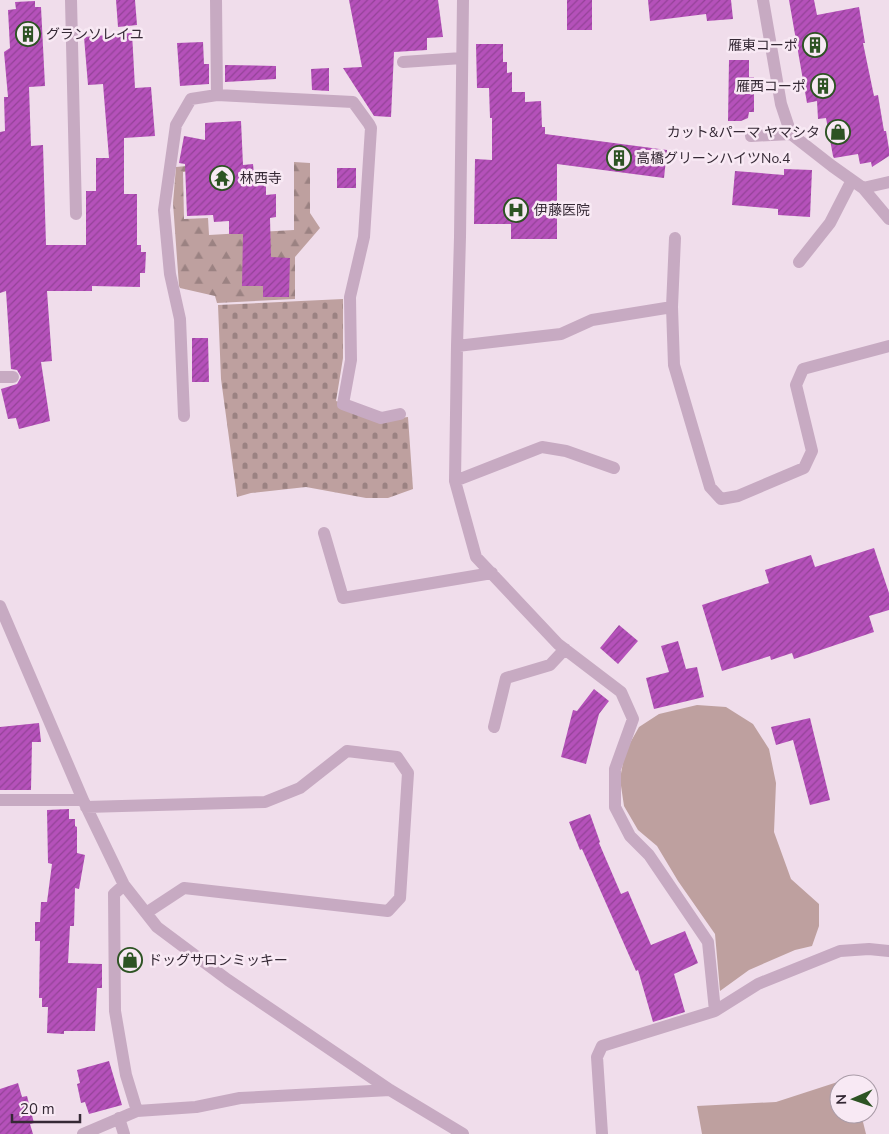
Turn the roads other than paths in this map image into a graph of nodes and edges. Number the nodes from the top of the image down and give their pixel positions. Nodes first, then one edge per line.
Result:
1 (72, 0) edge
2 (216, 0) edge
3 (463, 0) edge
4 (763, 0) edge
5 (462, 58) junction
6 (403, 62) dead end
7 (217, 95) junction
8 (791, 134) junction
9 (751, 136) dead end
10 (852, 180) junction
11 (889, 182) edge
12 (863, 188) junction
13 (76, 214) dead end
14 (889, 218) edge
15 (676, 238) dead end
16 (798, 262) dead end
17 (672, 307) junction
18 (457, 346) junction
19 (889, 346) edge
20 (0, 377) edge
21 (13, 377) dead end
22 (400, 414) dead end
23 (184, 416) dead end
24 (614, 468) dead end
25 (455, 481) junction
26 (324, 533) dead end
27 (492, 573) junction
28 (0, 606) edge
29 (565, 649) junction
30 (494, 727) dead end
31 (0, 800) edge
32 (84, 804) junction
33 (124, 885) junction
34 (146, 913) junction
35 (889, 951) edge
36 (715, 1011) junction
37 (390, 1090) junction
38 (137, 1111) junction
39 (120, 1118) junction
40 (83, 1134) edge
41 (124, 1134) edge
42 (463, 1134) edge
43 (602, 1134) edge

1 - 13 street
2 - 7 street
3 - 5 street
4 - 8 street
5 - 6 street
5 - 18 street
7 - 22 street
7 - 23 street
8 - 9 street
8 - 10 street
10 - 12 street
10 - 16 street
11 - 12 street
12 - 14 street
15 - 17 street
17 - 18 street
17 - 19 street
18 - 25 street
20 - 21 street
24 - 25 street
25 - 27 street
26 - 27 street
27 - 29 street
28 - 32 street
29 - 30 street
29 - 36 street
31 - 32 street
32 - 33 street
32 - 34 street
33 - 34 street
33 - 38 street
34 - 37 street
35 - 36 street
36 - 43 street
37 - 38 street
37 - 42 street
38 - 39 street
39 - 40 street
39 - 41 street

